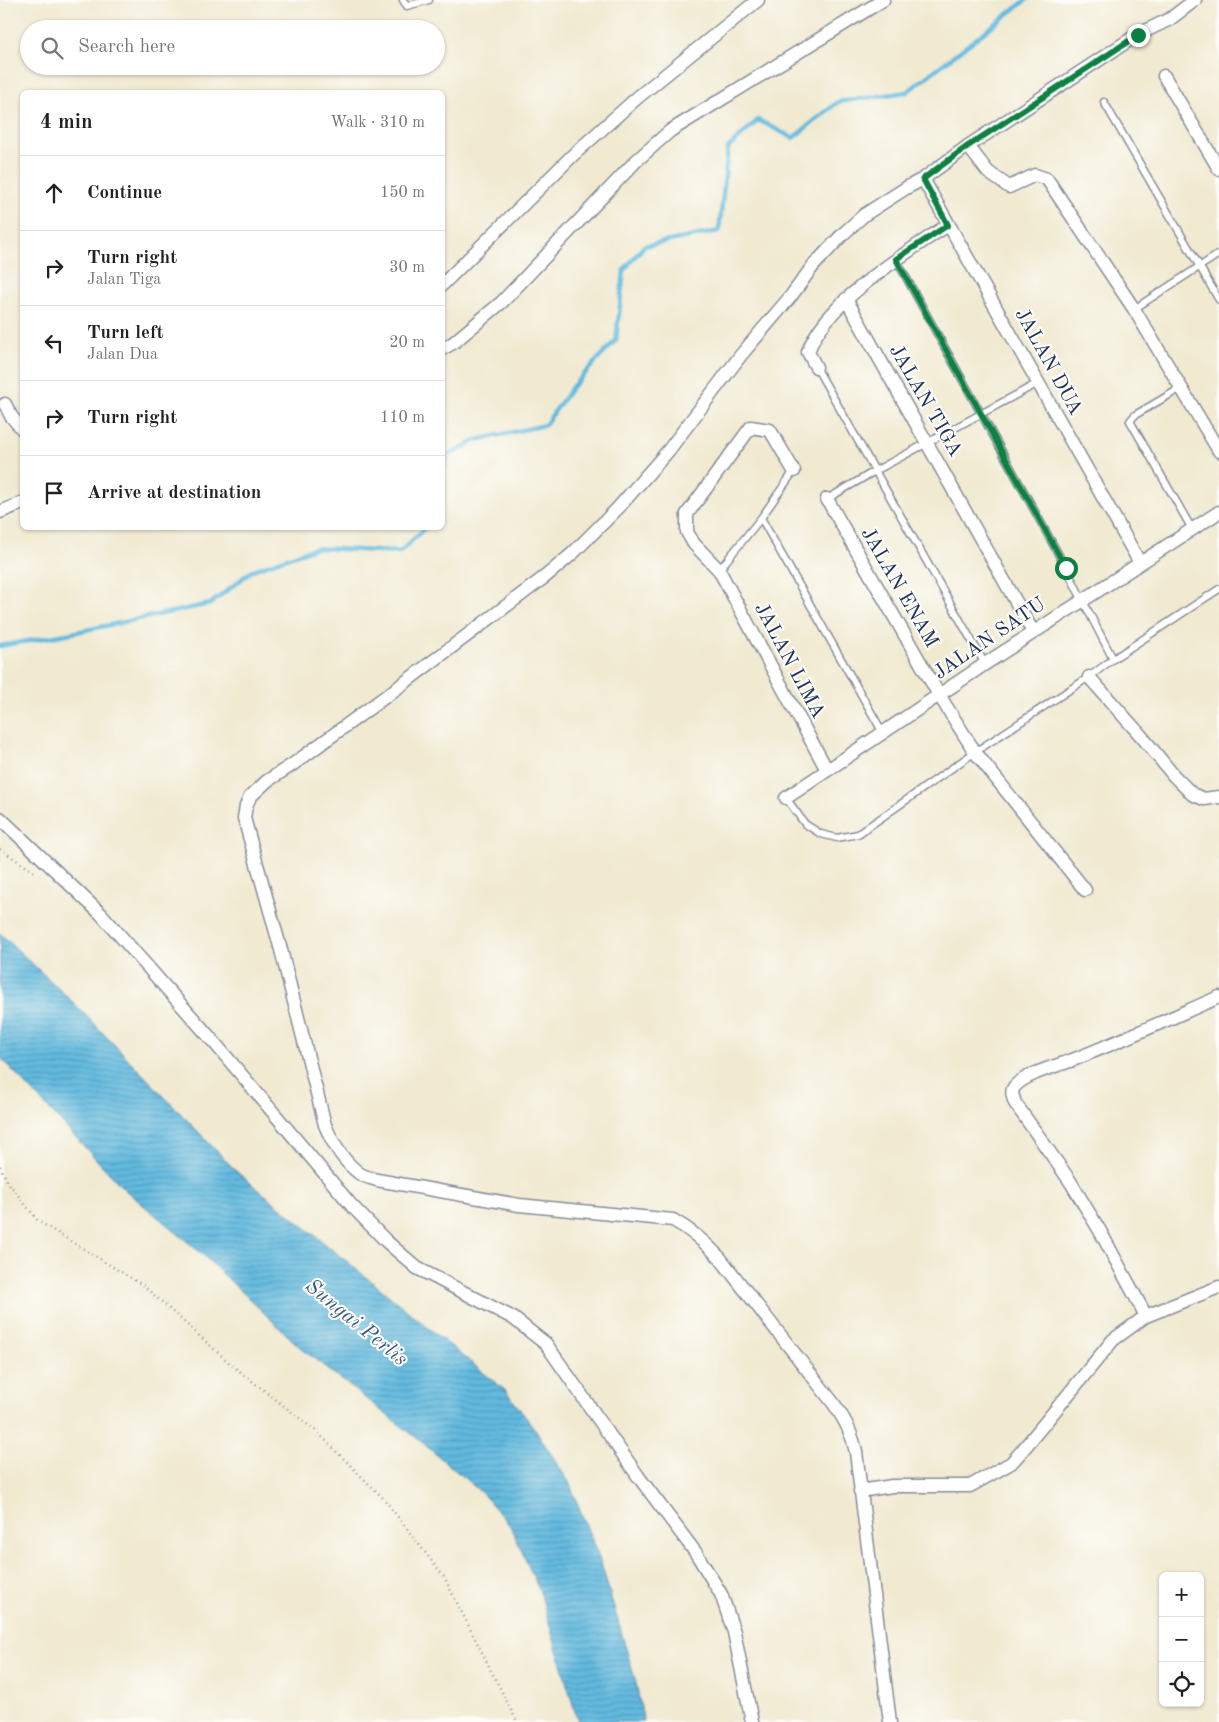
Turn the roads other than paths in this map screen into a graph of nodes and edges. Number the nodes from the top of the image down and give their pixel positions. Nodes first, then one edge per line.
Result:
1 (403, 0) edge
2 (429, 0) edge
3 (758, 0) edge
4 (882, 0) edge
5 (1196, 0) edge
6 (1164, 76) dead end
7 (1104, 102) dead end
8 (968, 146) junction
9 (1218, 165) edge
10 (923, 179) junction
11 (948, 225) junction
12 (1219, 254) edge
13 (896, 259) junction
14 (1200, 266) junction
15 (445, 282) edge
16 (846, 299) junction
17 (1219, 300) edge
18 (1134, 308) junction
19 (445, 347) edge
20 (816, 367) joint
21 (1038, 383) junction
22 (1182, 388) junction
23 (3, 401) edge
24 (982, 414) junction
25 (20, 427) edge
26 (928, 443) junction
27 (1219, 451) edge
28 (794, 471) joint
29 (875, 471) junction
30 (827, 499) joint
31 (20, 504) edge
32 (0, 512) edge
33 (1218, 514) edge
34 (761, 518) junction
35 (1192, 529) junction
36 (1140, 563) junction
37 (719, 570) junction
38 (1219, 589) edge
39 (1082, 600) junction
40 (1033, 632) junction
41 (1113, 659) junction
42 (984, 664) junction
43 (1089, 677) junction
44 (939, 695) junction
45 (882, 733) junction
46 (976, 752) junction
47 (827, 770) junction
48 (1219, 797) edge
49 (786, 798) joint
50 (0, 818) edge
51 (1085, 890) dead end
52 (1219, 997) edge
53 (1219, 1287) edge
54 (1146, 1316) junction
55 (860, 1492) junction
56 (752, 1722) edge
57 (890, 1722) edge

1 - 2 lane
3 - 15 street
4 - 19 street
5 - 8 street
6 - 9 street
7 - 14 lane
8 - 10 street
8 - 18 street
10 - 11 street, JALAN DUA
10 - 55 street
11 - 13 street
11 - 21 street, JALAN DUA
12 - 14 lane
13 - 16 street
13 - 24 lane
14 - 17 lane
14 - 18 lane
16 - 20 street
16 - 26 street, JALAN TIGA
18 - 22 street
20 - 29 lane
21 - 24 lane
21 - 36 street, JALAN DUA
22 - 27 street
22 - 35 lane
23 - 25 street
24 - 26 lane
24 - 39 lane
26 - 29 lane
26 - 40 street, JALAN TIGA
28 - 34 lane
28 - 37 street
29 - 30 lane
29 - 42 lane
30 - 44 street, JALAN ENAM
31 - 32 street
33 - 35 street, JALAN SATU
34 - 37 lane
34 - 45 lane
35 - 36 street, JALAN SATU
36 - 39 street, JALAN SATU
37 - 47 street, JALAN LIMA
38 - 41 lane
39 - 40 street, JALAN SATU
39 - 41 lane
40 - 42 street, JALAN SATU
41 - 43 lane
42 - 44 street, JALAN SATU
43 - 46 lane
43 - 48 street
44 - 45 street, JALAN SATU
44 - 46 street, JALAN ENAM
45 - 47 street, JALAN SATU
46 - 49 lane
46 - 51 street, JALAN ENAM
47 - 49 street, JALAN SATU
50 - 56 street
52 - 54 street
53 - 54 street
54 - 55 street
55 - 57 street

